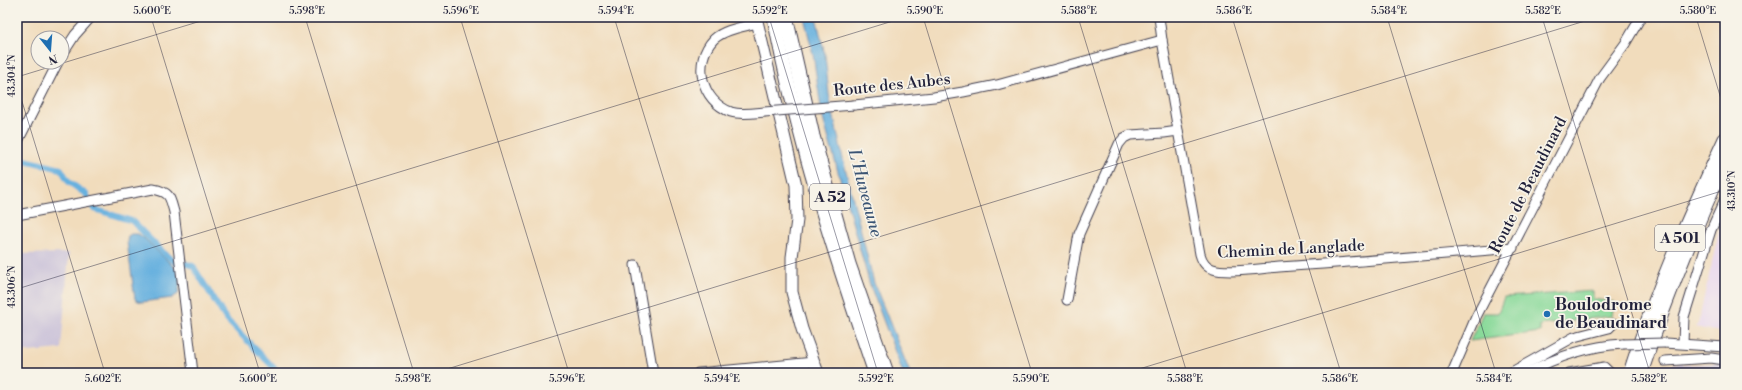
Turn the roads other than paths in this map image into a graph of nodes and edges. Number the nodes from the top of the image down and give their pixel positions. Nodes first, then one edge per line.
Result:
1 (91, 17) edge
2 (774, 17) edge
3 (786, 17) edge
4 (1159, 17) edge
5 (1641, 17) edge
6 (756, 20) edge
7 (1162, 40) junction
8 (70, 43) edge
9 (54, 70) edge
10 (1178, 131) junction
11 (1725, 139) edge
12 (17, 143) edge
13 (1725, 160) edge
14 (1725, 199) edge
15 (17, 215) edge
16 (1513, 248) junction
17 (635, 265) dead end
18 (1067, 300) dead end
19 (1613, 324) dead end
20 (1683, 343) junction
21 (1725, 347) edge
22 (1725, 360) edge
23 (1665, 361) dead end
24 (814, 362) junction
25 (193, 373) edge
26 (654, 373) edge
27 (698, 373) edge
28 (818, 373) edge
29 (875, 373) edge
30 (888, 373) edge
31 (1452, 373) edge
32 (1510, 373) edge
33 (1528, 373) edge
34 (1569, 373) edge
35 (1610, 373) edge
36 (1630, 373) edge
37 (1641, 373) edge

1 - 8 street
2 - 29 highway, A 52
3 - 30 highway, A 52
4 - 7 street
5 - 16 street, Route de Beaudinard
6 - 7 street, Route des Aubes, bridge
6 - 24 main road
7 - 10 street, Chemin de Langlade
9 - 12 street
10 - 16 street, Chemin de Langlade
10 - 18 street
11 - 36 highway, A 501
13 - 37 highway, A 501
14 - 20 street
15 - 25 street
16 - 31 street, Route de Beaudinard
17 - 26 street
19 - 32 street
20 - 21 street
20 - 33 street, bridge
22 - 23 street
24 - 27 street
24 - 28 main road
34 - 35 street

